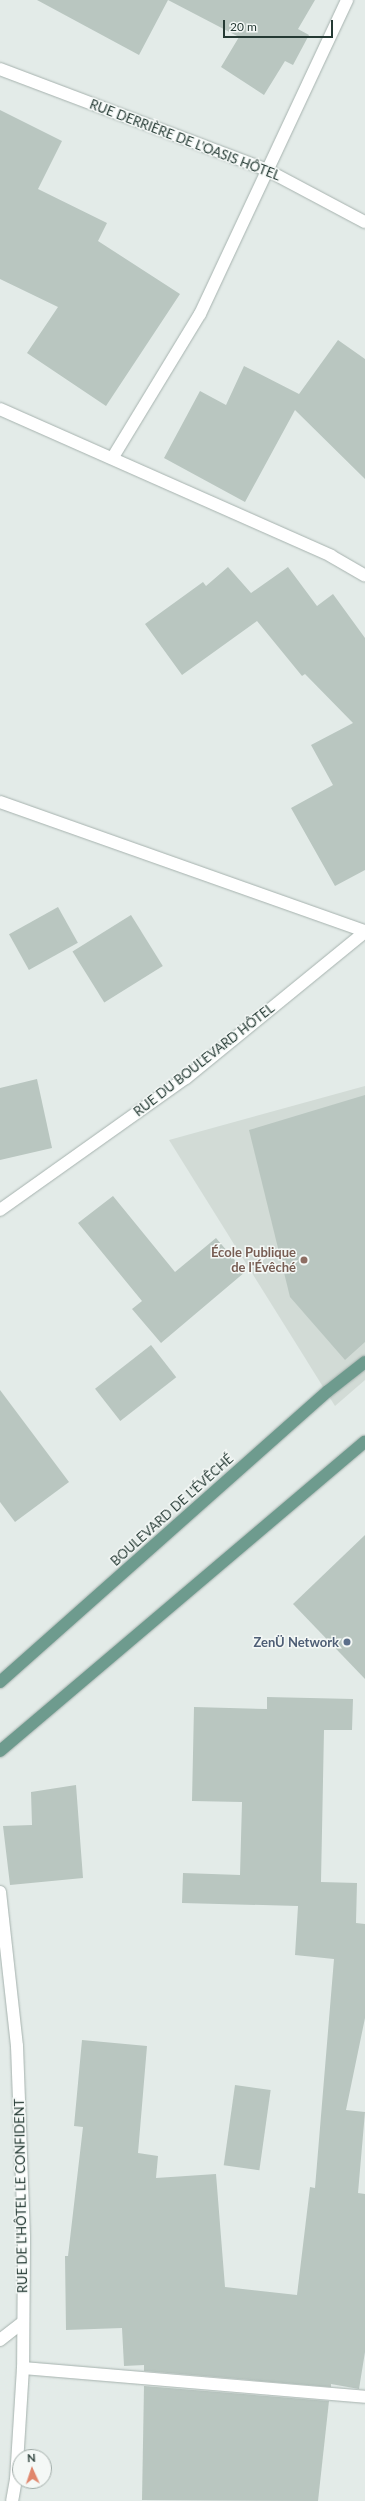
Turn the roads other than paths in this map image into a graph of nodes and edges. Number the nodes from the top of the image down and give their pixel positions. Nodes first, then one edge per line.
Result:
1 (347, 0) edge
2 (0, 69) edge
3 (267, 170) junction
4 (365, 222) edge
5 (0, 409) edge
6 (113, 457) junction
7 (365, 576) edge
8 (0, 802) edge
9 (365, 931) edge
10 (0, 1210) edge
11 (365, 1362) edge
12 (365, 1442) edge
13 (0, 1682) edge
14 (0, 1751) edge
15 (0, 1892) edge
16 (23, 2322) junction
17 (0, 2340) edge
18 (23, 2368) junction
19 (365, 2397) edge
20 (12, 2501) edge

1 - 3 street
2 - 3 street, RUE DERRIÈRE DE L'OASIS HÔTEL
3 - 4 street, RUE DERRIÈRE DE L'OASIS HÔTEL
3 - 6 street
5 - 6 street
6 - 7 street
8 - 9 street
9 - 10 street, RUE DU BOULEVARD HÔTEL
11 - 13 main road, BOULEVARD DE L'ÉVÊCHÉ
12 - 14 main road
15 - 16 street, RUE DE L'HÔTEL LE CONFIDENT
16 - 17 street
16 - 18 street, RUE DE L'HÔTEL LE CONFIDENT
18 - 19 street
18 - 20 street, RUE DE L'HÔTEL LE CONFIDENT

